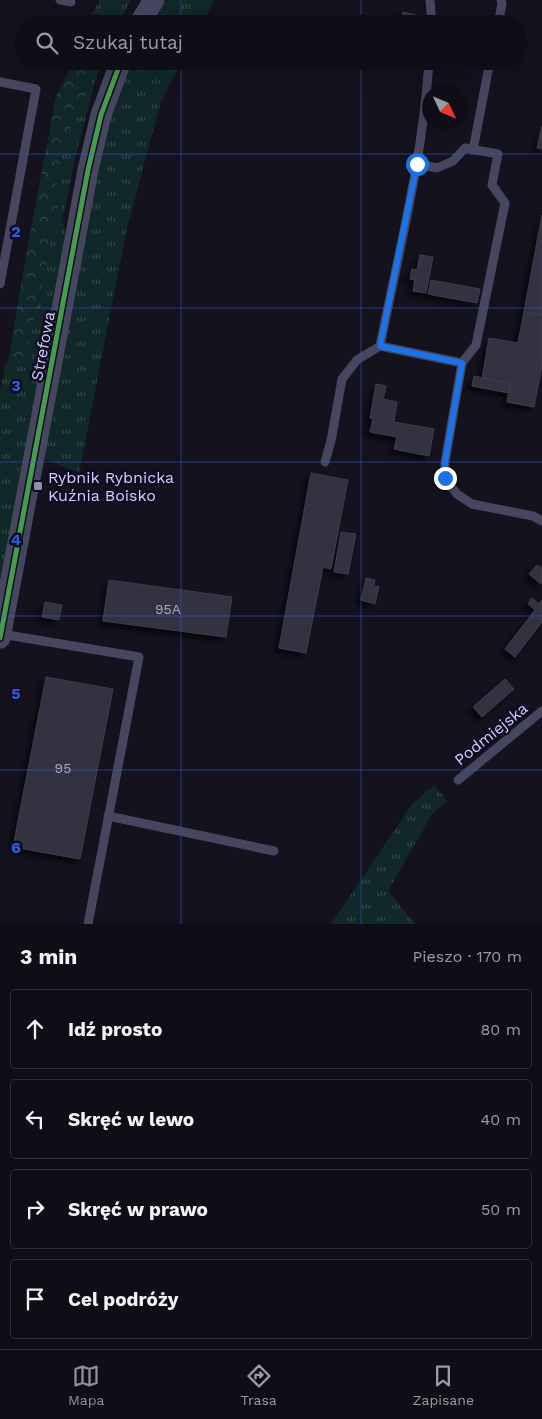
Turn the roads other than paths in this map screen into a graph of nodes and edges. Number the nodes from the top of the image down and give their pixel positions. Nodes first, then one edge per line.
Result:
1 (60, 0) edge
2 (154, 0) edge
3 (430, 0) edge
4 (501, 0) edge
5 (71, 2) dead end
6 (145, 15) edge
7 (431, 15) edge
8 (500, 15) edge
9 (117, 70) edge
10 (428, 70) edge
11 (488, 70) edge
12 (0, 82) edge
13 (473, 150) junction
14 (417, 164) junction
15 (0, 284) edge
16 (380, 346) junction
17 (462, 363) junction
18 (325, 462) dead end
19 (542, 520) edge
20 (0, 636) edge
21 (542, 711) edge
22 (458, 780) dead end
23 (108, 816) junction
24 (274, 851) dead end
25 (88, 924) edge

1 - 5 lane
2 - 6 street
3 - 7 lane
4 - 8 lane
9 - 20 street, Strefowa
10 - 14 lane
11 - 13 lane
12 - 15 lane
13 - 14 lane
13 - 17 lane
14 - 16 lane
16 - 17 lane
16 - 18 lane
17 - 19 lane
20 - 23 lane
21 - 22 lane, Podmiejska
23 - 24 lane
23 - 25 lane

